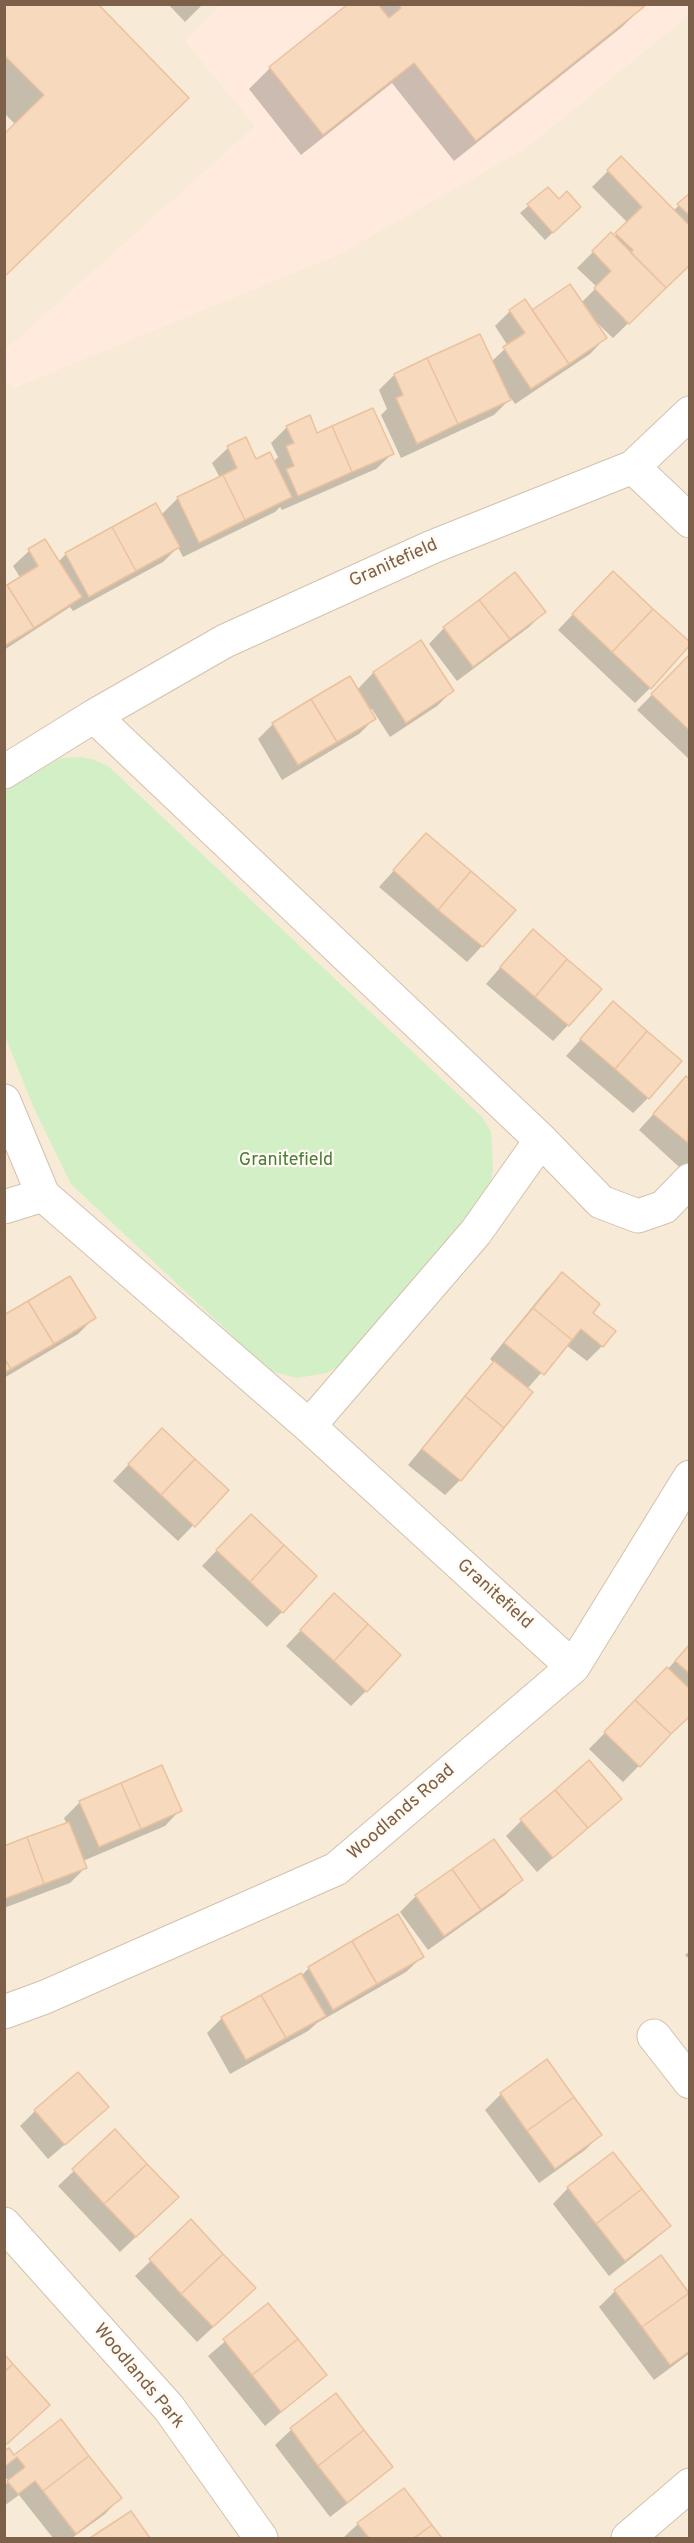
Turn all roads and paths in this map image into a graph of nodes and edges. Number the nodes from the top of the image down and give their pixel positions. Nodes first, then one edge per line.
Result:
1 (690, 413) edge
2 (633, 467) junction
3 (690, 521) edge
4 (94, 716) junction
5 (4, 772) edge
6 (4, 1101) edge
7 (542, 1140) junction
8 (690, 1180) edge
9 (43, 1195) junction
10 (4, 1207) edge
11 (309, 1426) junction
12 (690, 1477) edge
13 (573, 1667) junction
14 (4, 2012) edge
15 (654, 2036) dead end
16 (690, 2082) edge
17 (4, 2224) edge
18 (690, 2485) edge
19 (261, 2538) edge
20 (628, 2538) edge

1 - 2 street, Granitefield
2 - 3 street
2 - 4 street, Granitefield
4 - 5 street, Granitefield
4 - 7 street
6 - 9 street, Granitefield
7 - 8 street
7 - 11 street
9 - 10 street
9 - 11 street, Granitefield
11 - 13 street, Granitefield
12 - 13 street, Woodlands Road
13 - 14 street, Woodlands Road
15 - 16 street
17 - 19 street, Woodlands Park
18 - 20 street

